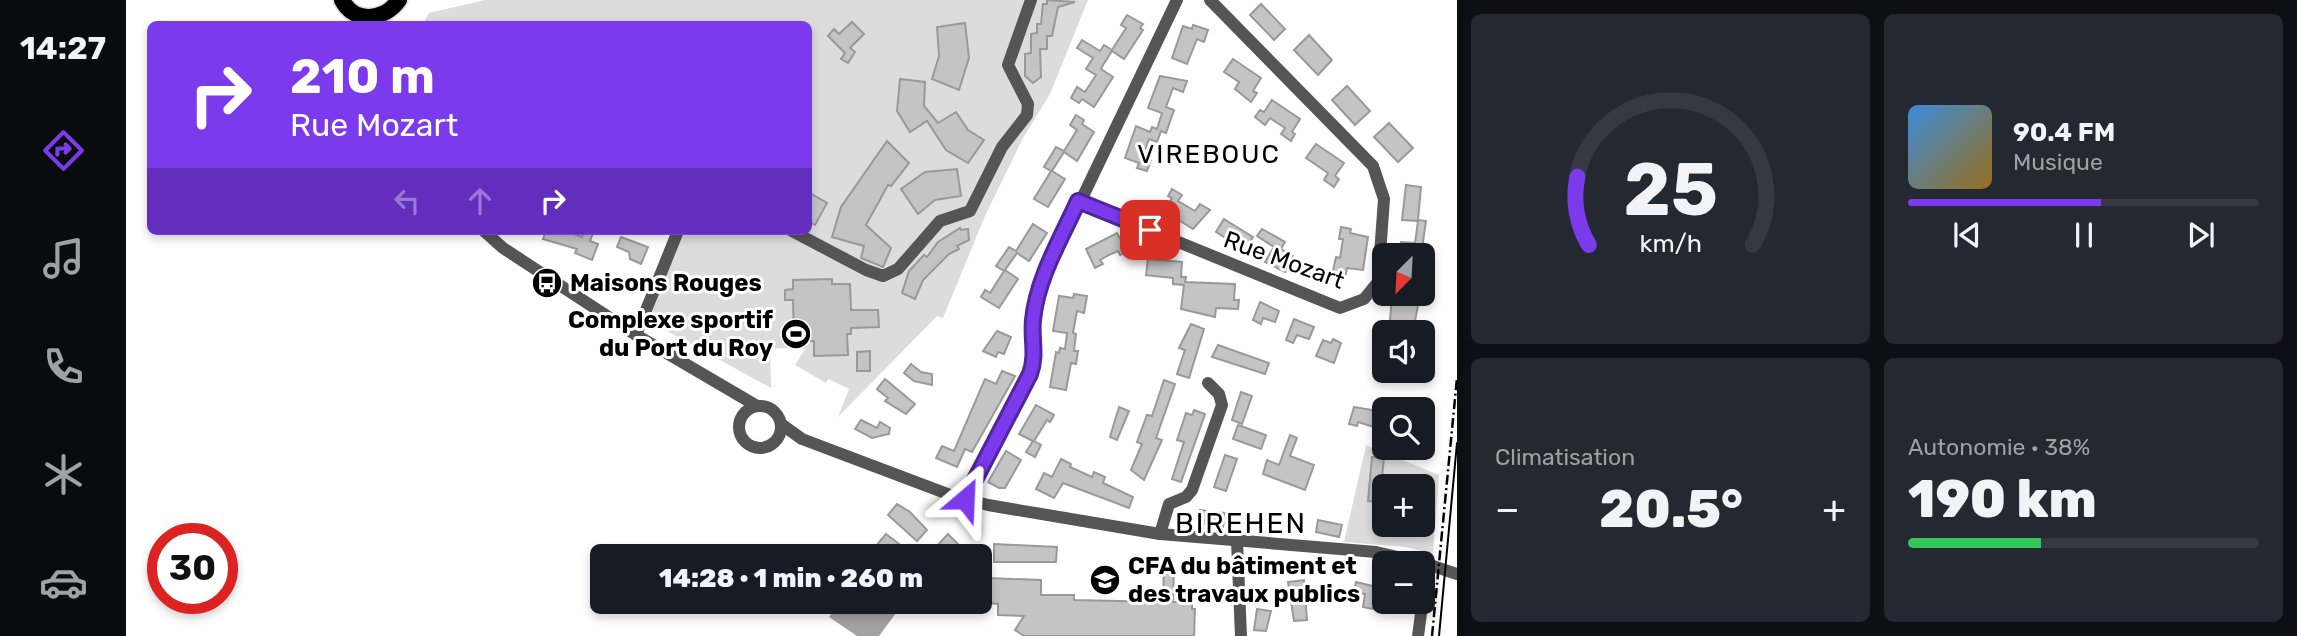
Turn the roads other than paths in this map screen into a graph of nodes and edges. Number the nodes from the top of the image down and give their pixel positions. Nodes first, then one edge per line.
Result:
1 (342, 0) edge
2 (399, 0) edge
3 (1031, 0) edge
4 (1210, 0) edge
5 (1178, 2) edge
6 (362, 20) edge
7 (384, 20) edge
8 (1078, 201) junction
9 (489, 235) edge
10 (676, 235) edge
11 (800, 235) edge
12 (636, 335) junction
13 (1208, 383) dead end
14 (729, 392) junction
15 (757, 406) junction
16 (742, 417) junction
17 (781, 424) junction
18 (802, 439) junction
19 (774, 444) junction
20 (965, 499) junction
21 (1160, 534) junction
22 (1237, 541) junction
23 (1457, 574) edge
24 (1421, 614) edge
25 (1241, 636) edge
26 (1418, 636) edge

1 - 6 main road
2 - 7 main road
3 - 11 street
4 - 8 street, Rue Mozart
5 - 8 street
6 - 7 main road
8 - 20 street
9 - 12 street
10 - 12 street
12 - 14 street
13 - 21 street
14 - 15 street
14 - 16 street
15 - 16 street
15 - 17 street
16 - 19 street
17 - 18 street
17 - 19 street
18 - 19 street
18 - 20 street
20 - 21 street
21 - 22 street
22 - 23 street
22 - 25 street
24 - 26 street

